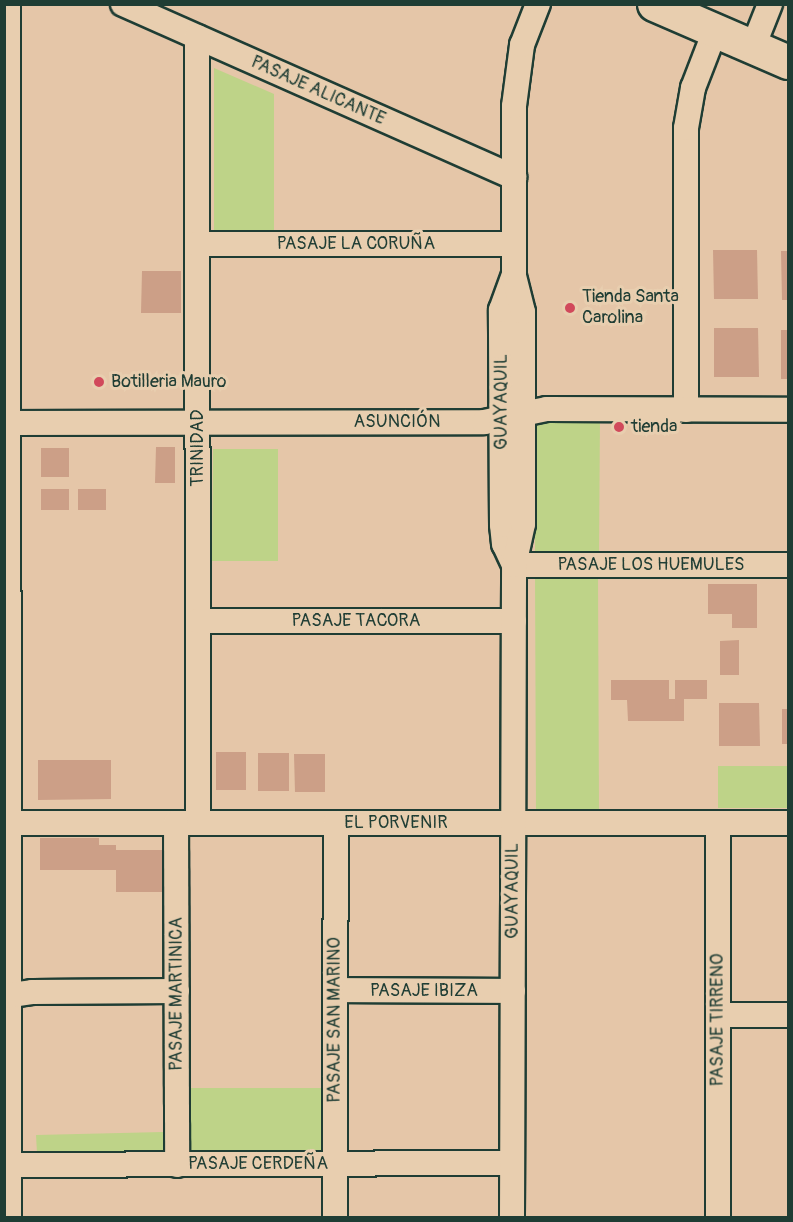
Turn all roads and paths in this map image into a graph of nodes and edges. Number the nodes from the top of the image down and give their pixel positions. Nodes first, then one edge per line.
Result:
1 (8, 4) edge
2 (123, 4) edge
3 (538, 4) edge
4 (654, 4) edge
5 (770, 4) edge
6 (715, 31) junction
7 (197, 37) junction
8 (753, 47) junction
9 (789, 62) edge
10 (514, 177) junction
11 (6, 229) edge
12 (197, 244) junction
13 (514, 244) junction
14 (686, 410) junction
15 (789, 410) edge
16 (512, 416) junction
17 (198, 422) junction
18 (6, 423) edge
19 (514, 565) junction
20 (789, 566) edge
21 (6, 584) edge
22 (198, 621) junction
23 (514, 621) junction
24 (6, 823) edge
25 (187, 823) junction
26 (336, 823) junction
27 (514, 823) junction
28 (718, 823) junction
29 (789, 823) edge
30 (335, 990) junction
31 (177, 991) junction
32 (513, 991) junction
33 (7, 996) edge
34 (718, 1015) junction
35 (789, 1015) edge
36 (512, 1163) junction
37 (335, 1164) junction
38 (7, 1165) edge
39 (177, 1165) junction
40 (9, 1218) edge
41 (335, 1218) edge
42 (512, 1218) edge
43 (718, 1218) edge

1 - 11 street
2 - 7 street, PASAJE ALICANTE
3 - 10 street, GUAYAQUIL
4 - 6 street
5 - 8 street
6 - 8 street
6 - 14 street
7 - 10 street, PASAJE ALICANTE
7 - 12 street, TRINIDAD
8 - 9 street
10 - 13 street, GUAYAQUIL
11 - 18 street
12 - 13 street, PASAJE LA CORUÑA
12 - 17 street, TRINIDAD
13 - 16 street, GUAYAQUIL
14 - 15 street, ASUNCIÓN
14 - 16 street, ASUNCIÓN
16 - 17 street, ASUNCIÓN
16 - 19 street, GUAYAQUIL
17 - 18 street, ASUNCIÓN
17 - 22 street, TRINIDAD
18 - 21 street
19 - 20 street, PASAJE LOS HUEMULES
19 - 23 street, GUAYAQUIL
21 - 24 street
22 - 23 street, PASAJE TACORA
22 - 25 street, TRINIDAD
23 - 27 street, GUAYAQUIL
24 - 25 street, EL PORVENIR
24 - 33 street
25 - 26 street, EL PORVENIR
25 - 31 street, PASAJE MARTINICA
26 - 27 street, EL PORVENIR
26 - 30 street, PASAJE SAN MARINO
27 - 28 street, EL PORVENIR
27 - 32 street, GUAYAQUIL
28 - 29 street, EL PORVENIR
28 - 34 street, PASAJE TIRRENO
30 - 32 street, PASAJE IBIZA
30 - 37 street, PASAJE SAN MARINO
31 - 33 street
31 - 39 street, PASAJE MARTINICA
32 - 36 street, GUAYAQUIL
33 - 38 street
34 - 35 street
34 - 43 street, PASAJE TIRRENO
36 - 37 street, PASAJE CERDEÑA
36 - 42 street, GUAYAQUIL
37 - 39 street, PASAJE CERDEÑA
37 - 41 street, PASAJE SAN MARINO
38 - 39 street, PASAJE CERDEÑA
38 - 40 street

